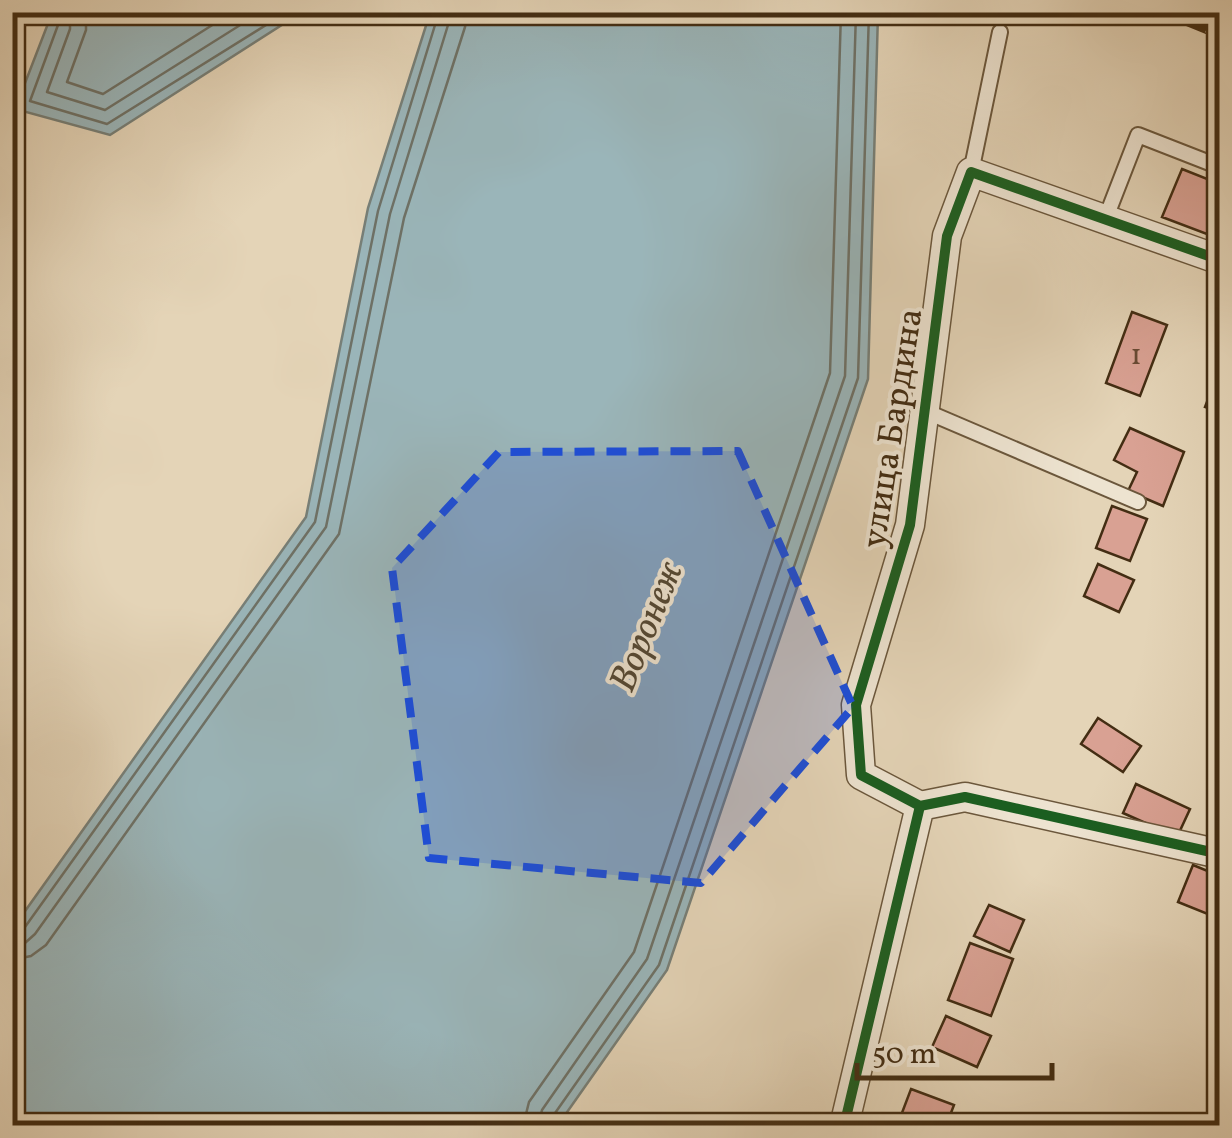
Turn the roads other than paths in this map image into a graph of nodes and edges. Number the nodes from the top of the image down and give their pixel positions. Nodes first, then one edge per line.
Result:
1 (1000, 32) dead end
2 (1220, 167) edge
3 (971, 172) junction
4 (1104, 221) junction
5 (1220, 260) edge
6 (925, 411) junction
7 (1138, 502) dead end
8 (920, 806) junction
9 (1220, 854) edge
10 (844, 1126) edge

1 - 3 lane
2 - 4 lane
3 - 4 street
3 - 6 street, улица Бардина
4 - 5 street
6 - 7 lane
6 - 8 street, улица Бардина
8 - 9 street
8 - 10 street

